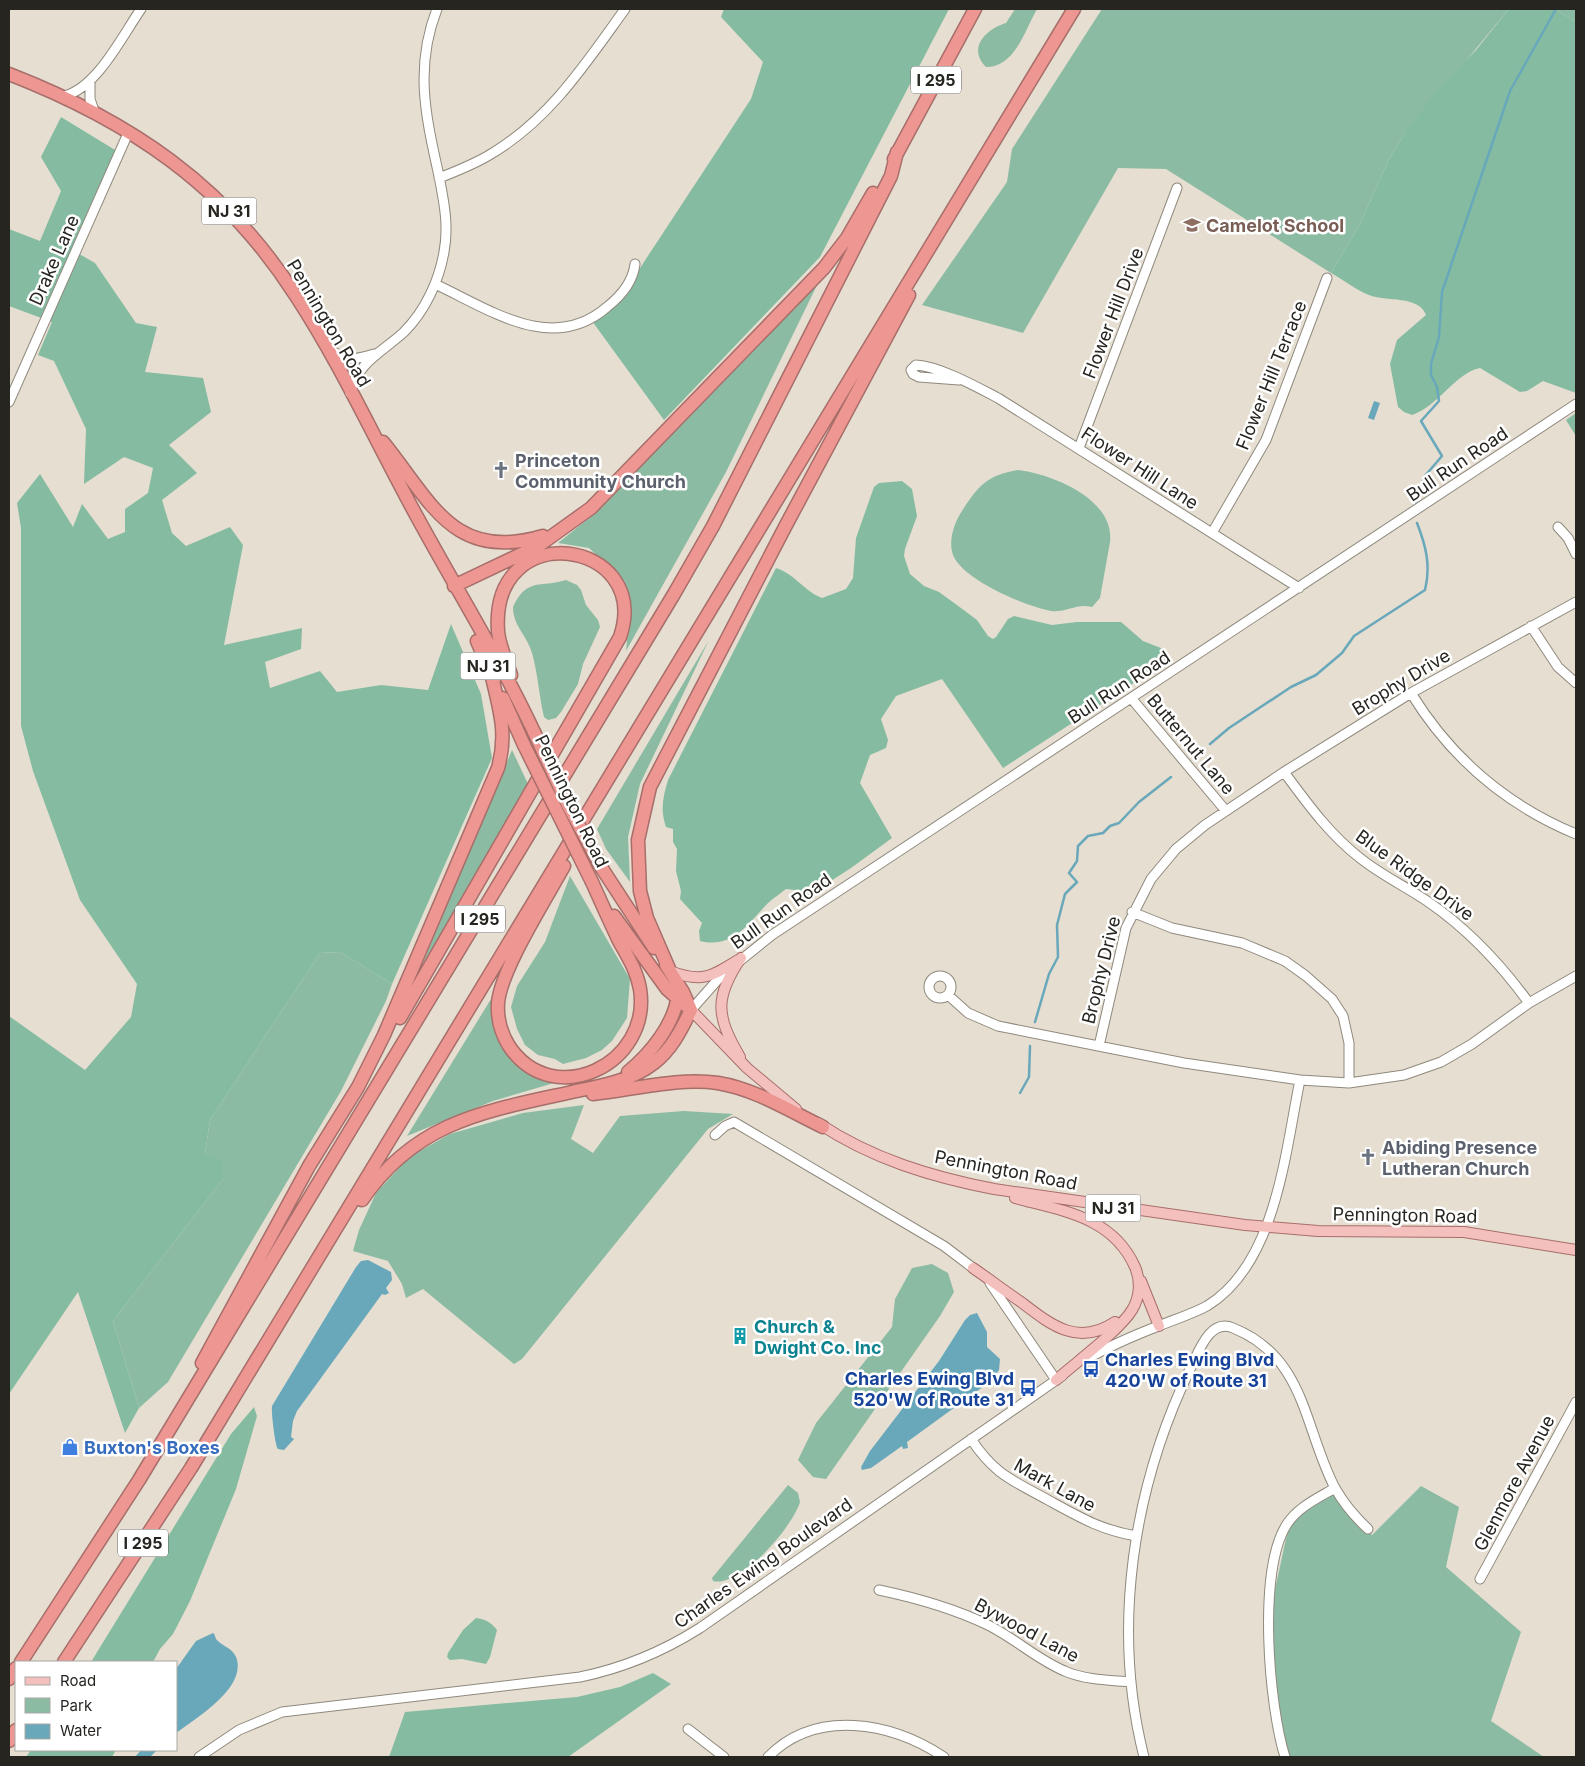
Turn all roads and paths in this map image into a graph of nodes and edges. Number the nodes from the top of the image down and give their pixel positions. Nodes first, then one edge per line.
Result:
1 (141, 9) edge
2 (437, 9) edge
3 (625, 9) edge
4 (974, 9) edge
5 (1074, 9) edge
6 (9, 74) edge
7 (90, 83) junction
8 (64, 96) junction
9 (94, 111) junction
10 (1011, 112) junction
11 (129, 130) junction
12 (897, 152) junction
13 (439, 178) junction
14 (1177, 188) dead end
15 (635, 264) dead end
16 (1327, 278) dead end
17 (435, 284) junction
18 (326, 348) junction
19 (379, 352) junction
20 (959, 380) dead end
21 (350, 393) junction
22 (9, 402) edge
23 (1576, 404) edge
24 (364, 418) junction
25 (1079, 448) junction
26 (579, 518) junction
27 (1558, 527) dead end
28 (1212, 533) junction
29 (1576, 554) edge
30 (454, 586) junction
31 (1300, 588) junction
32 (1576, 602) edge
33 (1531, 626) junction
34 (491, 673) junction
35 (1576, 683) edge
36 (1412, 693) junction
37 (1131, 698) junction
38 (521, 704) junction
39 (630, 741) junction
40 (1284, 772) junction
41 (1226, 811) junction
42 (1576, 834) edge
43 (592, 882) junction
44 (1132, 912) junction
45 (741, 958) junction
46 (670, 971) junction
47 (1576, 976) edge
48 (678, 983) junction
49 (948, 995) dead end
50 (678, 1000) junction
51 (1529, 1003) junction
52 (691, 1010) junction
53 (1100, 1046) junction
54 (747, 1068) junction
55 (1300, 1080) junction
56 (611, 1083) junction
57 (1349, 1083) junction
58 (358, 1087) junction
59 (526, 1102) junction
60 (824, 1127) junction
61 (715, 1135) dead end
62 (962, 1183) junction
63 (1266, 1227) junction
64 (332, 1236) junction
65 (1576, 1250) edge
66 (973, 1268) junction
67 (1137, 1271) junction
68 (1139, 1284) junction
69 (1159, 1326) junction
70 (1056, 1380) junction
71 (1576, 1402) edge
72 (971, 1439) junction
73 (139, 1480) junction
74 (1335, 1488) junction
75 (1368, 1529) dead end
76 (1136, 1536) junction
77 (1480, 1579) dead end
78 (879, 1590) dead end
79 (21, 1661) edge
80 (65, 1661) edge
81 (1131, 1682) junction
82 (688, 1729) dead end
83 (199, 1757) edge
84 (724, 1757) edge
85 (768, 1757) edge
86 (944, 1757) edge
87 (1144, 1757) edge
88 (1285, 1757) edge

1 - 7 street
2 - 13 street
3 - 13 street
4 - 12 highway, I 295
5 - 10 highway, I 295
6 - 8 highway, Pennington Road / NJ 31
7 - 8 street
7 - 9 street
8 - 9 highway, Pennington Road / NJ 31
9 - 11 highway, Pennington Road / NJ 31
10 - 39 highway, I 295
10 - 46 highway
11 - 18 highway, Pennington Road / NJ 31
11 - 22 street, Drake Lane
12 - 26 highway
12 - 73 highway, I 295
13 - 17 street
14 - 25 street, Flower Hill Drive
15 - 17 street
16 - 28 street, Flower Hill Terrace
17 - 19 street
18 - 19 street
18 - 21 highway, Pennington Road / NJ 31
19 - 21 street
20 - 25 street, Flower Hill Lane
21 - 24 highway, Pennington Road / NJ 31
23 - 31 street, Bull Run Road
24 - 26 highway
24 - 30 highway, Pennington Road / NJ 31
25 - 28 street, Flower Hill Lane
26 - 30 highway
27 - 29 street
28 - 31 street, Flower Hill Lane
30 - 34 highway, Pennington Road / NJ 31
30 - 38 highway, Pennington Road / NJ 31
31 - 37 street, Bull Run Road
32 - 33 street, Brophy Drive
33 - 35 street
33 - 36 street, Brophy Drive
34 - 43 highway, Pennington Road / NJ 31, bridge
34 - 58 highway
36 - 40 street, Brophy Drive
36 - 42 street
37 - 41 street, Butternut Lane
37 - 45 street, Bull Run Road
38 - 46 highway, Pennington Road / NJ 31, bridge
38 - 58 highway
39 - 43 highway
39 - 64 highway, I 295
40 - 41 street, Brophy Drive
40 - 51 street, Blue Ridge Drive
41 - 44 street, Brophy Drive
43 - 50 highway, Pennington Road / NJ 31
44 - 53 street, Brophy Drive
44 - 57 street
45 - 46 main road
45 - 52 street, Bull Run Road
45 - 54 main road
46 - 48 highway, Pennington Road / NJ 31
47 - 51 street, Brophy Drive
48 - 50 highway
48 - 52 highway, Pennington Road / NJ 31
49 - 53 street
50 - 52 highway, Pennington Road / NJ 31
50 - 56 highway
51 - 57 street, Brophy Drive
52 - 54 main road, Pennington Road / NJ 31
52 - 56 highway
53 - 55 street, Brophy Drive
54 - 60 main road, Pennington Road / NJ 31
55 - 57 street, Brophy Drive
55 - 63 street, Charles Ewing Boulevard
56 - 59 highway
58 - 73 highway
59 - 60 highway
59 - 64 highway
60 - 62 main road, Pennington Road / NJ 31
61 - 66 street
62 - 63 main road, Pennington Road / NJ 31
62 - 67 main road
63 - 65 main road, Pennington Road / NJ 31
63 - 69 street, Charles Ewing Boulevard
64 - 80 highway, I 295
66 - 68 main road
66 - 70 street
67 - 68 main road
67 - 69 main road
68 - 70 main road
69 - 70 street, Charles Ewing Boulevard
70 - 72 street, Charles Ewing Boulevard
71 - 77 street, Glenmore Avenue
72 - 76 street, Mark Lane
72 - 83 street, Charles Ewing Boulevard
73 - 79 highway, I 295
74 - 75 street
74 - 76 street
74 - 88 street
76 - 81 street
78 - 81 street, Bywood Lane
81 - 87 street
82 - 84 street
85 - 86 street

